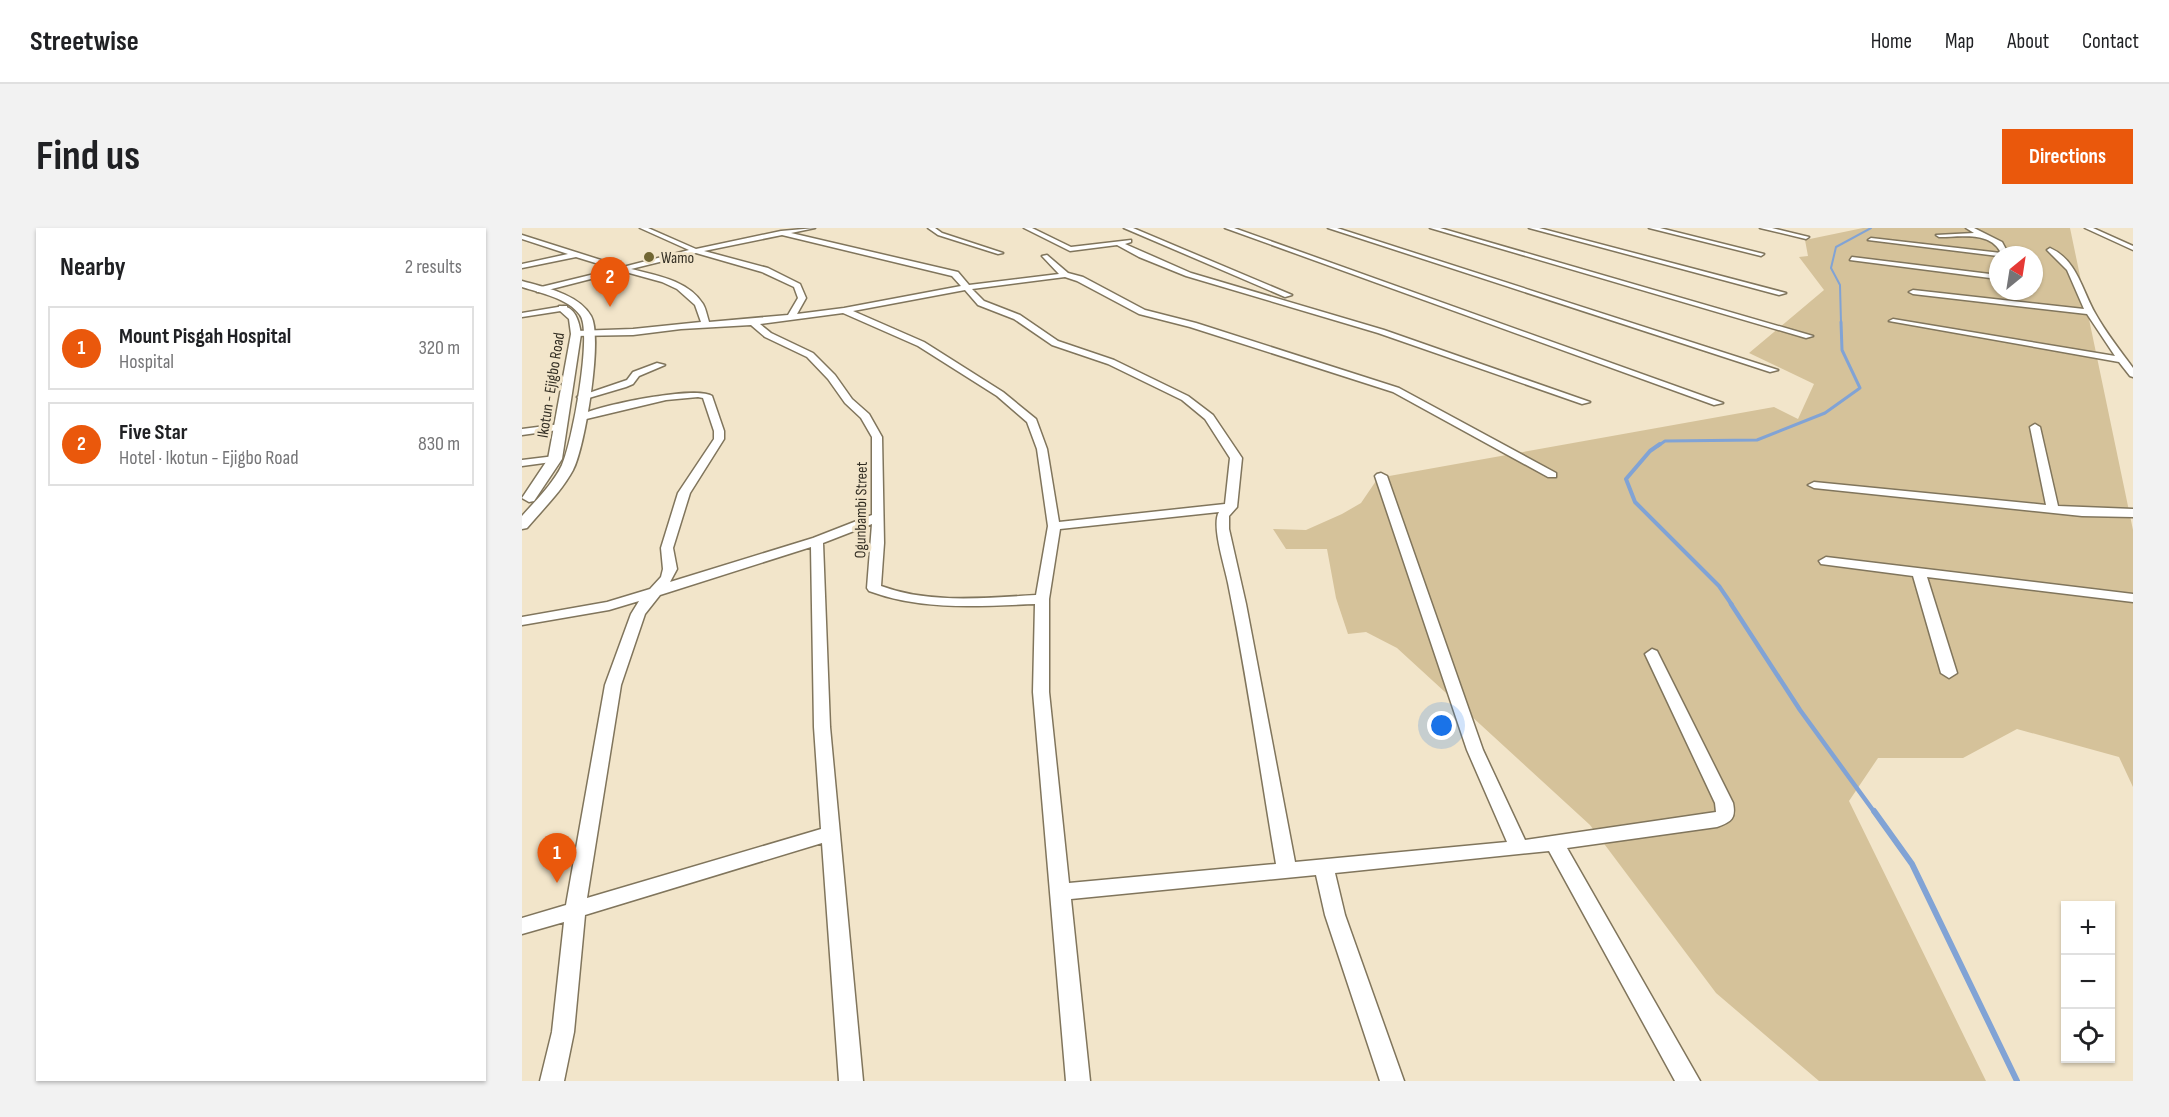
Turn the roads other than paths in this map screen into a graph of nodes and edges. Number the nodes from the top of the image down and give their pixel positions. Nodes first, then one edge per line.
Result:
1 (643, 228) edge
2 (759, 228) edge
3 (812, 228) edge
4 (931, 228) edge
5 (1027, 228) edge
6 (1127, 228) edge
7 (1228, 228) edge
8 (1331, 228) edge
9 (1432, 228) edge
10 (1532, 228) edge
11 (1652, 228) edge
12 (1763, 228) edge
13 (1969, 228) edge
14 (2088, 228) edge
15 (776, 234) junction
16 (1939, 235) dead end
17 (1980, 235) junction
18 (522, 237) edge
19 (1806, 237) dead end
20 (1149, 238) junction
21 (1871, 240) dead end
22 (1119, 243) junction
23 (2001, 246) edge
24 (2133, 248) edge
25 (2050, 250) dead end
26 (696, 251) junction
27 (1000, 253) dead end
28 (1989, 253) edge
29 (1761, 254) dead end
30 (577, 255) junction
31 (1044, 256) dead end
32 (1852, 259) dead end
33 (522, 266) edge
34 (625, 270) junction
35 (1065, 275) junction
36 (1989, 276) edge
37 (522, 284) edge
38 (967, 287) junction
39 (540, 290) junction
40 (522, 291) edge
41 (1913, 292) dead end
42 (1782, 293) dead end
43 (564, 309) junction
44 (844, 309) junction
45 (1309, 309) junction
46 (2090, 312) junction
47 (522, 315) edge
48 (791, 317) junction
49 (1893, 321) dead end
50 (753, 322) junction
51 (706, 325) junction
52 (591, 332) junction
53 (576, 334) junction
54 (1809, 336) dead end
55 (2123, 360) junction
56 (660, 365) dead end
57 (1773, 370) dead end
58 (2133, 374) edge
59 (582, 397) junction
60 (1585, 402) dead end
61 (1718, 403) dead end
62 (582, 417) junction
63 (561, 427) junction
64 (2035, 427) dead end
65 (522, 432) edge
66 (555, 459) junction
67 (522, 463) edge
68 (1552, 474) dead end
69 (1381, 476) dead end
70 (1814, 485) dead end
71 (522, 507) edge
72 (1231, 507) junction
73 (2053, 509) junction
74 (2133, 513) edge
75 (876, 518) junction
76 (522, 525) edge
77 (1054, 526) junction
78 (817, 541) junction
79 (1826, 561) dead end
80 (1919, 572) junction
81 (655, 590) junction
82 (2133, 598) edge
83 (1042, 599) junction
84 (522, 621) edge
85 (1652, 654) dead end
86 (1949, 673) dead end
87 (832, 833) junction
88 (1554, 843) junction
89 (1519, 848) junction
90 (1324, 867) junction
91 (1287, 870) junction
92 (1061, 892) junction
93 (575, 910) junction
94 (522, 926) edge
95 (552, 1081) edge
96 (851, 1081) edge
97 (1078, 1081) edge
98 (1392, 1081) edge
99 (1688, 1081) edge

1 - 26 street
2 - 15 street
3 - 15 street
4 - 27 street
5 - 22 street
6 - 20 street
7 - 61 street
8 - 57 street
9 - 54 street
10 - 42 street
11 - 29 street
12 - 19 street
13 - 17 street
14 - 24 street
15 - 26 street
15 - 38 street
16 - 17 street
17 - 23 street
18 - 30 street
20 - 22 street
20 - 45 street
21 - 28 street
22 - 45 street
25 - 46 street
26 - 34 street
26 - 48 street
30 - 33 street
30 - 34 street
31 - 35 street
32 - 36 street
34 - 39 street
34 - 51 street
35 - 38 street
35 - 68 street
37 - 39 main road, Ikotun - Ejigbo Road
38 - 44 street
38 - 72 street
39 - 52 main road, Ikotun - Ejigbo Road
40 - 43 main road, Ikotun - Ejigbo Road
41 - 46 street
43 - 47 street
43 - 53 main road, Ikotun - Ejigbo Road
44 - 48 street
44 - 77 street
45 - 60 street
46 - 55 street
48 - 50 street
49 - 55 street
50 - 51 street
50 - 75 street, Ogunbambi Street
51 - 52 street
52 - 53 street
52 - 59 main road, Ikotun - Ejigbo Road
53 - 63 main road, Ikotun - Ejigbo Road
55 - 58 street
56 - 59 street
59 - 62 main road, Ikotun - Ejigbo Road
62 - 76 main road, Ikotun - Ejigbo Road
62 - 81 street
63 - 65 street
63 - 66 main road, Ikotun - Ejigbo Road
64 - 73 street
66 - 67 street
66 - 71 main road, Ikotun - Ejigbo Road
69 - 89 street
70 - 73 street
72 - 77 street
72 - 91 street
73 - 74 street
75 - 78 street
75 - 83 street, Ogunbambi Street
77 - 83 street
78 - 81 street
78 - 87 street
79 - 80 street
80 - 82 street
80 - 86 street
81 - 84 street
81 - 93 street
83 - 92 street
85 - 88 street
87 - 93 street
87 - 96 street
88 - 89 street
88 - 99 street
89 - 90 street
90 - 91 street
90 - 98 street
91 - 92 street
92 - 97 street
93 - 94 street
93 - 95 street

